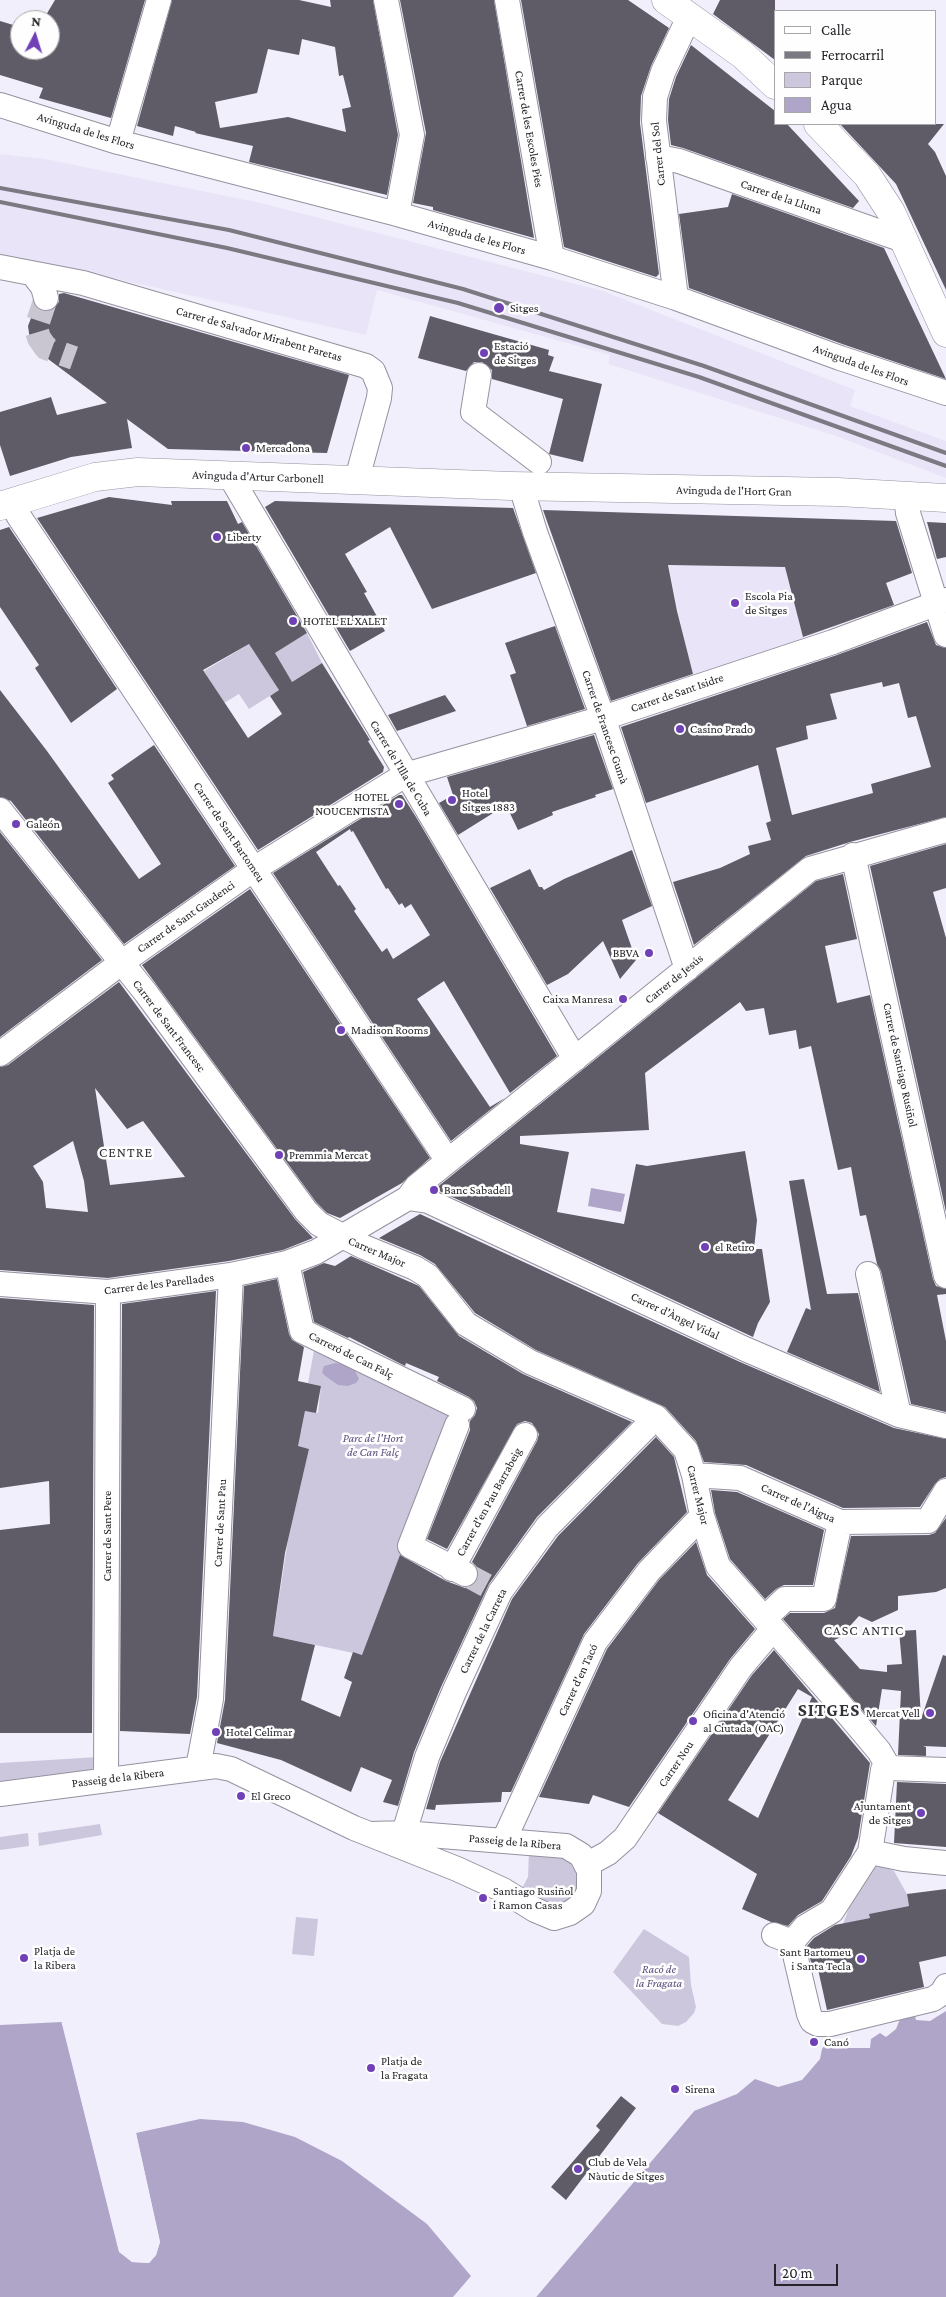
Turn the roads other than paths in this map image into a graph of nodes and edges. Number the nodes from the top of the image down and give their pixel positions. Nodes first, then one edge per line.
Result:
1 (159, 0) edge
2 (386, 0) edge
3 (507, 0) edge
4 (666, 0) edge
5 (693, 9) edge
6 (774, 84) edge
7 (0, 105) edge
8 (819, 125) edge
9 (118, 142) junction
10 (658, 157) junction
11 (397, 214) junction
12 (903, 240) junction
13 (552, 258) junction
14 (0, 267) edge
15 (33, 274) junction
16 (46, 298) dead end
17 (676, 298) junction
18 (939, 301) edge
19 (946, 333) edge
20 (479, 375) dead end
21 (946, 393) edge
22 (539, 462) dead end
23 (230, 476) junction
24 (357, 480) junction
25 (521, 486) junction
26 (906, 496) junction
27 (946, 498) edge
28 (6, 504) edge
29 (941, 602) edge
30 (946, 635) edge
31 (603, 718) junction
32 (405, 775) junction
33 (0, 810) edge
34 (946, 830) edge
35 (853, 855) junction
36 (254, 869) junction
37 (121, 963) junction
38 (687, 969) junction
39 (0, 1054) edge
40 (575, 1059) junction
41 (448, 1161) junction
42 (408, 1198) junction
43 (342, 1236) junction
44 (287, 1263) junction
45 (868, 1274) dead end
46 (232, 1275) junction
47 (946, 1276) edge
48 (0, 1284) edge
49 (108, 1292) junction
50 (898, 1415) junction
51 (656, 1417) junction
52 (946, 1426) edge
53 (525, 1436) dead end
54 (694, 1475) junction
55 (946, 1491) edge
56 (702, 1516) junction
57 (840, 1522) junction
58 (459, 1572) joint
59 (769, 1624) junction
60 (198, 1768) junction
61 (889, 1768) junction
62 (946, 1770) edge
63 (106, 1780) junction
64 (0, 1794) edge
65 (404, 1833) junction
66 (371, 1834) junction
67 (504, 1840) junction
68 (870, 1852) junction
69 (946, 1863) edge
70 (586, 1865) junction
71 (946, 1986) edge

1 - 9 street
2 - 11 street
3 - 13 street, Carrer de les Escoles Pies
4 - 5 street
5 - 6 street
5 - 10 street, Carrer del Sol
7 - 9 street, Avinguda de les Flors
8 - 12 street
9 - 11 street, Avinguda de les Flors
10 - 12 street, Carrer de la Lluna
10 - 17 street, Carrer del Sol
11 - 13 street, Avinguda de les Flors
12 - 18 street
13 - 17 street, Avinguda de les Flors
14 - 15 street, Carrer de Salvador Mirabent Paretas
15 - 16 street
15 - 24 street, Carrer de Salvador Mirabent Paretas
17 - 21 street, Avinguda de les Flors
18 - 19 street
20 - 22 street
23 - 24 street, Avinguda d'Artur Carbonell
23 - 28 street, Avinguda d'Artur Carbonell
23 - 32 street, Carrer de l'Illa de Cuba
24 - 25 street, Avinguda d'Artur Carbonell
25 - 26 street, Avinguda de l'Hort Gran
25 - 31 street, Carrer de Francesc Gumà
26 - 27 street, Avinguda de l'Hort Gran
26 - 29 street
28 - 36 street, Carrer de Sant Bartomeu
29 - 30 street
29 - 31 street, Carrer de Sant Isidre
31 - 32 street, Carrer de Sant Isidre
31 - 38 street, Carrer de Francesc Gumà
32 - 36 street, Carrer de Sant Gaudenci
32 - 40 street, Carrer de l'Illa de Cuba
33 - 37 street, Carrer de Sant Francesc
34 - 35 street, Carrer de Jesús
35 - 38 street, Carrer de Jesús
35 - 47 street, Carrer de Santiago Rusiñol
36 - 37 street, Carrer de Sant Gaudenci
36 - 41 street, Carrer de Sant Bartomeu
37 - 39 street, Carrer de Sant Gaudenci
37 - 43 street, Carrer de Sant Francesc
38 - 40 street, Carrer de Jesús
40 - 41 street, Carrer de Jesús
41 - 42 street, Carrer de Jesús
42 - 43 street, Carrer de Jesús
42 - 50 street, Carrer d'Àngel Vidal
43 - 44 street, Carrer de les Parellades
43 - 51 street, Carrer Major
44 - 46 street, Carrer de les Parellades
44 - 58 street, Carreró de Can Falç
45 - 50 street
46 - 49 street, Carrer de les Parellades
46 - 60 street, Carrer de Sant Pau
48 - 49 street, Carrer de les Parellades
49 - 63 street, Carrer de Sant Pere
50 - 52 street, Carrer d'Àngel Vidal
51 - 54 street, Carrer Major
51 - 65 street, Carrer de la Carreta
53 - 58 street, Carrer d'en Pau Barrabeig
54 - 56 street, Carrer Major
54 - 57 street, Carrer de l'Aigua
55 - 57 street, Carrer de l'Aigua
56 - 59 street, Carrer Major
56 - 67 street, Carrer d'en Tacó
57 - 59 street, Carrer Nou
59 - 61 street, Carrer Major
59 - 70 street, Carrer Nou
60 - 63 street, Passeig de la Ribera
60 - 66 street, Passeig de la Ribera
61 - 62 street
61 - 68 street
63 - 64 street, Passeig de la Ribera
65 - 66 street, Passeig de la Ribera
65 - 67 street, Passeig de la Ribera
66 - 70 street, Passeig de la Ribera
67 - 70 street, Passeig de la Ribera
68 - 69 street
68 - 71 street

